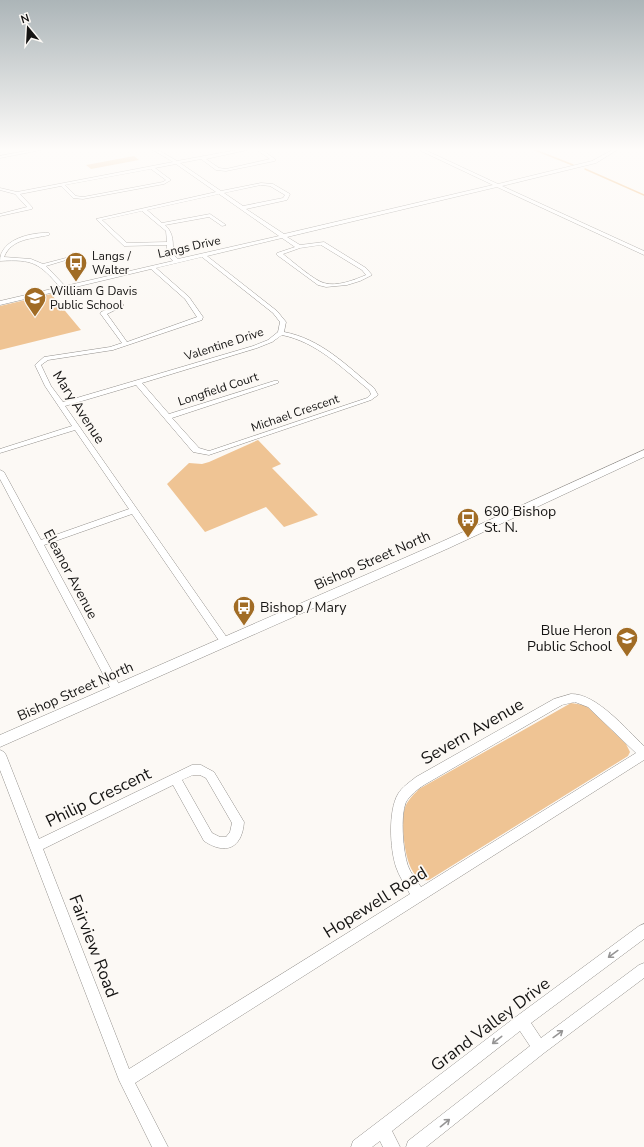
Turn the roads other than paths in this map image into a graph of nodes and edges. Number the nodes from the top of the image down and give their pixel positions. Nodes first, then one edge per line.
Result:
1 (26, 204) edge
2 (168, 204) edge
3 (236, 204) edge
4 (263, 204) edge
5 (423, 204) edge
6 (536, 204) edge
7 (242, 208) junction
8 (143, 209) junction
9 (0, 215) edge
10 (163, 224) junction
11 (224, 225) dead end
12 (47, 234) dead end
13 (284, 236) junction
14 (170, 243) junction
15 (299, 247) junction
16 (644, 253) edge
17 (203, 255) junction
18 (0, 259) edge
19 (64, 259) dead end
20 (177, 262) junction
21 (44, 265) junction
22 (152, 267) junction
23 (64, 288) junction
24 (0, 303) edge
25 (121, 305) dead end
26 (281, 333) junction
27 (126, 345) junction
28 (137, 382) junction
29 (276, 382) dead end
30 (61, 405) junction
31 (167, 417) junction
32 (76, 427) junction
33 (0, 451) edge
34 (644, 453) edge
35 (0, 472) edge
36 (133, 511) junction
37 (39, 544) junction
38 (225, 642) junction
39 (117, 690) junction
40 (0, 741) edge
41 (644, 754) edge
42 (0, 755) edge
43 (175, 778) junction
44 (37, 846) junction
45 (419, 896) junction
46 (643, 933) edge
47 (644, 970) edge
48 (522, 1021) junction
49 (539, 1048) junction
50 (126, 1080) junction
51 (382, 1129) junction
52 (160, 1147) edge
53 (359, 1147) edge
54 (392, 1147) edge
55 (414, 1147) edge

1 - 9 street
2 - 8 street
3 - 7 street
4 - 7 street
5 - 13 street, Langs Drive
6 - 16 street
7 - 13 street
8 - 10 street
8 - 14 street
10 - 11 street
10 - 14 street
12 - 18 street
13 - 15 street
13 - 17 street, Langs Drive
14 - 20 street
15 - 15 street
17 - 20 street, Langs Drive
17 - 26 street, Valentine Drive
18 - 21 street
19 - 21 street
20 - 22 street, Langs Drive
21 - 23 street
22 - 23 street, Langs Drive
22 - 27 street, Mary Avenue
23 - 24 street, Langs Drive
25 - 27 street
26 - 28 street, Valentine Drive
26 - 31 street, Michael Crescent
27 - 30 street, Mary Avenue
28 - 30 street, Valentine Drive
28 - 31 street, Michael Crescent
29 - 31 street, Longfield Court
30 - 32 street, Mary Avenue
32 - 33 street
32 - 36 street, Mary Avenue
34 - 38 main road, Bishop Street North
35 - 37 street, Eleanor Avenue
36 - 37 street
36 - 38 street, Mary Avenue
37 - 39 street, Eleanor Avenue
38 - 39 main road, Bishop Street North
39 - 40 main road, Bishop Street North
41 - 45 street, Hopewell Road
41 - 45 street, Severn Avenue
42 - 44 street, Fairview Road
43 - 43 street, Philip Crescent
43 - 44 street, Philip Crescent
44 - 50 street, Fairview Road
45 - 50 street, Hopewell Road
46 -> 48 street, Grand Valley Drive
49 -> 47 street
48 - 49 street
48 -> 51 street, Grand Valley Drive
55 -> 49 street
50 - 52 street, Fairview Road
51 - 53 street, Grand Valley Drive
51 - 54 street

